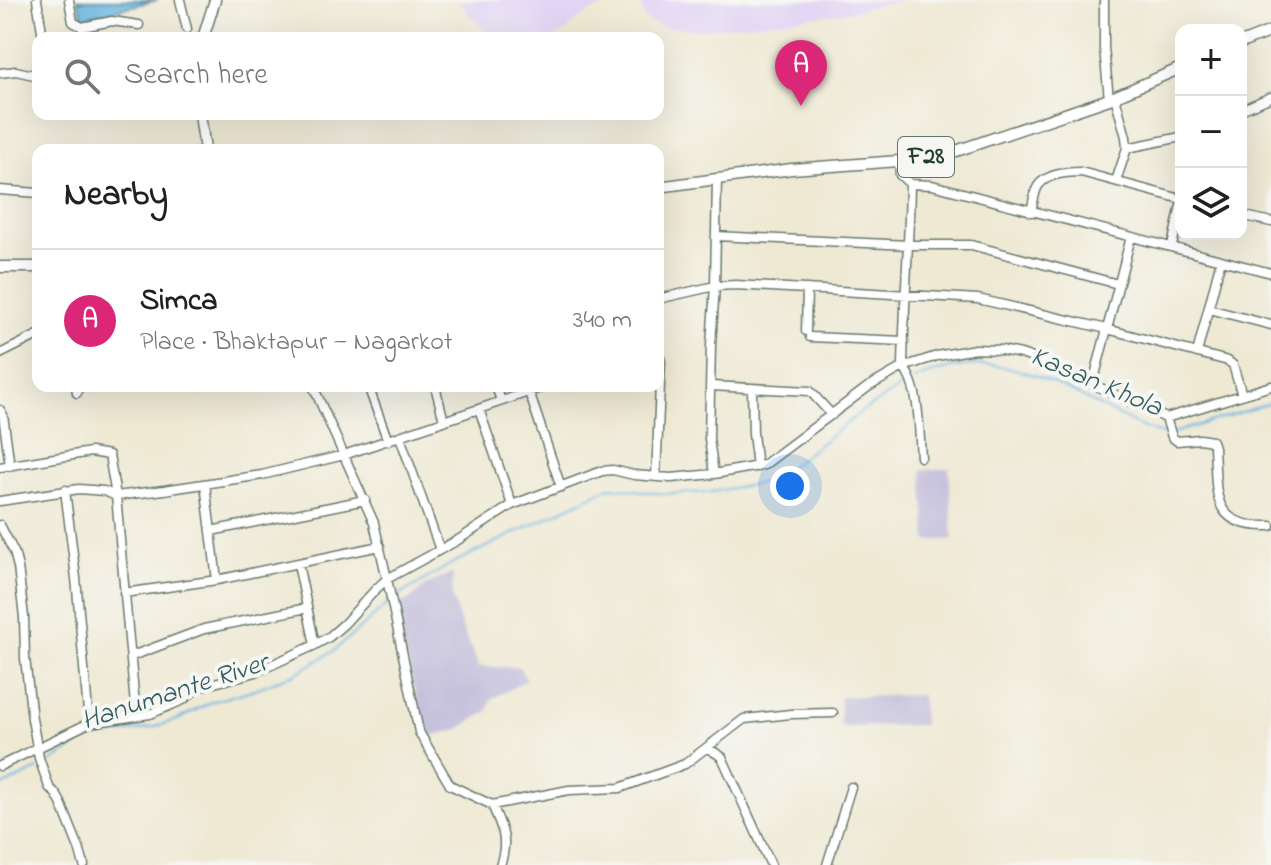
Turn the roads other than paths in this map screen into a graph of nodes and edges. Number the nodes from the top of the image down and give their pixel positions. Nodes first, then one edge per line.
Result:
1 (37, 0) edge
2 (69, 0) edge
3 (180, 0) edge
4 (215, 0) edge
5 (1104, 0) edge
6 (139, 25) dead end
7 (187, 29) dead end
8 (1271, 31) edge
9 (42, 32) edge
10 (205, 32) edge
11 (1247, 41) edge
12 (1175, 71) edge
13 (0, 73) edge
14 (32, 75) edge
15 (1271, 97) edge
16 (1112, 98) junction
17 (1247, 107) edge
18 (201, 120) edge
19 (1175, 138) edge
20 (204, 144) edge
21 (1127, 148) junction
22 (899, 161) junction
23 (717, 178) junction
24 (1116, 181) junction
25 (910, 184) junction
26 (664, 186) edge
27 (0, 190) edge
28 (32, 193) edge
29 (1175, 197) edge
30 (1031, 212) junction
31 (1247, 216) edge
32 (1271, 222) edge
33 (1175, 232) edge
34 (716, 236) junction
35 (1131, 237) junction
36 (909, 245) junction
37 (1172, 246) junction
38 (1221, 260) junction
39 (0, 267) edge
40 (32, 267) edge
41 (1271, 273) edge
42 (1118, 284) junction
43 (715, 286) junction
44 (807, 289) junction
45 (905, 294) junction
46 (664, 298) edge
47 (1209, 309) junction
48 (1271, 325) edge
49 (1107, 329) junction
50 (32, 338) edge
51 (904, 341) junction
52 (1197, 353) junction
53 (0, 354) edge
54 (906, 371) junction
55 (1093, 383) junction
56 (711, 386) junction
57 (1271, 386) edge
58 (752, 388) junction
59 (315, 392) edge
60 (370, 392) edge
61 (437, 392) edge
62 (498, 392) edge
63 (529, 392) joint
64 (658, 392) edge
65 (1242, 395) junction
66 (501, 401) junction
67 (479, 409) junction
68 (0, 410) edge
69 (832, 415) junction
70 (1166, 418) junction
71 (444, 421) junction
72 (400, 437) junction
73 (388, 441) junction
74 (344, 455) junction
75 (921, 457) dead end
76 (5, 466) edge
77 (757, 467) junction
78 (714, 474) junction
79 (656, 477) junction
80 (205, 484) junction
81 (561, 487) junction
82 (65, 490) junction
83 (116, 496) junction
84 (365, 500) junction
85 (0, 501) edge
86 (512, 505) junction
87 (0, 525) edge
88 (1271, 526) edge
89 (211, 531) junction
90 (380, 546) junction
91 (440, 550) junction
92 (298, 564) junction
93 (387, 579) junction
94 (217, 580) junction
95 (124, 593) junction
96 (307, 608) junction
97 (315, 645) junction
98 (132, 656) junction
99 (833, 713) dead end
100 (136, 716) junction
101 (89, 723) junction
102 (708, 748) junction
103 (38, 753) junction
104 (0, 766) edge
105 (851, 787) dead end
106 (492, 805) junction
107 (84, 865) edge
108 (500, 865) edge
109 (771, 865) edge
110 (827, 865) edge

1 - 9 street
2 - 6 street
3 - 7 street
4 - 10 main road
5 - 16 street
8 - 11 main road
12 - 16 main road, F28
13 - 14 street
15 - 17 street
16 - 21 street
16 - 22 main road, F28
18 - 20 main road
19 - 21 street
21 - 24 street
22 - 23 main road, F28
22 - 25 street
23 - 26 main road, F28
23 - 34 street
24 - 29 street
24 - 30 street
25 - 30 street
25 - 36 street
27 - 28 street
30 - 35 street
31 - 32 street
33 - 37 street
34 - 36 street
34 - 43 street
35 - 37 street
35 - 42 street
36 - 42 street
36 - 45 street
37 - 38 street
38 - 41 street
38 - 47 street
39 - 40 main road
42 - 49 street
43 - 44 street
43 - 46 street
43 - 56 street
44 - 45 street
44 - 51 street
45 - 49 street
45 - 51 street
47 - 48 street
47 - 52 street
49 - 52 street
49 - 55 street
50 - 53 street
51 - 54 street
52 - 65 street
54 - 55 street
54 - 69 street
54 - 75 street
55 - 70 street
56 - 58 street
56 - 78 street
57 - 65 street
58 - 69 street
58 - 77 street
59 - 74 street
60 - 73 street
61 - 71 street
62 - 66 street
63 - 66 street
63 - 81 street
64 - 79 street
65 - 70 street
66 - 67 street
67 - 71 street
67 - 86 street
68 - 76 street
69 - 77 street
70 - 88 street
71 - 72 street
72 - 73 street
72 - 91 street
73 - 74 street
74 - 80 street
74 - 84 street
76 - 83 street
77 - 78 street
78 - 79 street
79 - 81 street
80 - 83 street
80 - 89 street
81 - 86 street
82 - 83 street
82 - 85 street
82 - 101 street
83 - 95 street
84 - 89 street
84 - 90 street
86 - 91 street
87 - 103 street
89 - 94 street
90 - 92 street
90 - 93 street
91 - 93 street
92 - 94 street
92 - 96 street
93 - 97 street
93 - 106 street
94 - 95 street
95 - 98 street
96 - 97 street
96 - 98 street
97 - 100 street
98 - 100 street
99 - 102 street
100 - 101 street
101 - 103 street
102 - 106 street
102 - 109 street
103 - 104 street
103 - 107 street
105 - 110 street
106 - 108 street

